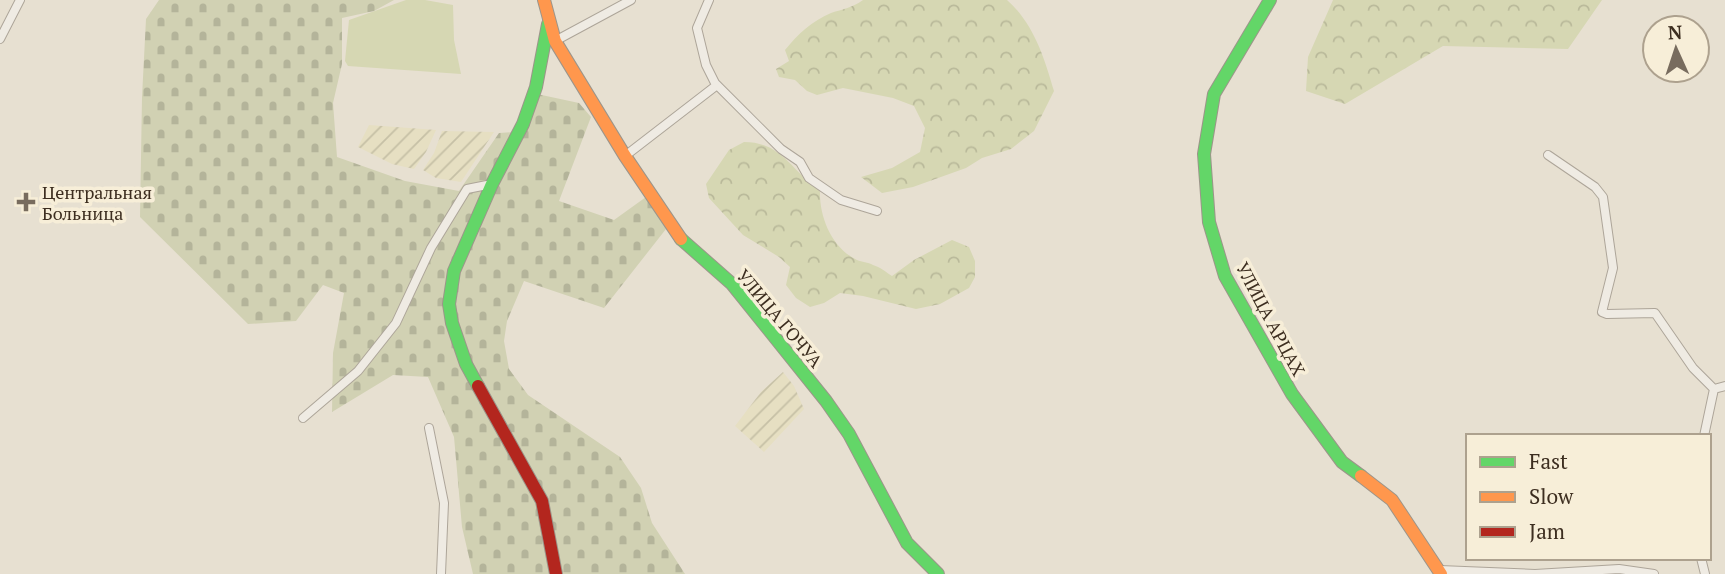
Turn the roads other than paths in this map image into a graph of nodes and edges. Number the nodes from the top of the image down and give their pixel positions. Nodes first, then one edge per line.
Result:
1 (20, 0) edge
2 (544, 0) edge
3 (631, 0) edge
4 (709, 0) edge
5 (1270, 0) edge
6 (549, 17) junction
7 (0, 39) edge
8 (555, 41) junction
9 (717, 85) junction
10 (1548, 155) dead end
11 (625, 156) junction
12 (492, 184) junction
13 (877, 211) dead end
14 (1725, 386) edge
15 (1714, 389) junction
16 (303, 418) dead end
17 (429, 428) dead end
18 (1704, 434) edge
19 (1441, 572) edge
20 (441, 574) edge
21 (556, 574) edge
22 (938, 574) edge
23 (1654, 574) edge

1 - 7 street
2 - 6 street, УЛИЦА ГОЧУА
3 - 8 street
4 - 9 street
5 - 19 street, УЛИЦА АРЦАХ
6 - 8 street, УЛИЦА ГОЧУА
6 - 12 street
8 - 11 street, УЛИЦА ГОЧУА
9 - 11 street
9 - 13 street
10 - 15 street
11 - 22 street, УЛИЦА ГОЧУА
12 - 16 street
12 - 21 street
14 - 15 street
15 - 18 street
17 - 20 street
19 - 23 street

